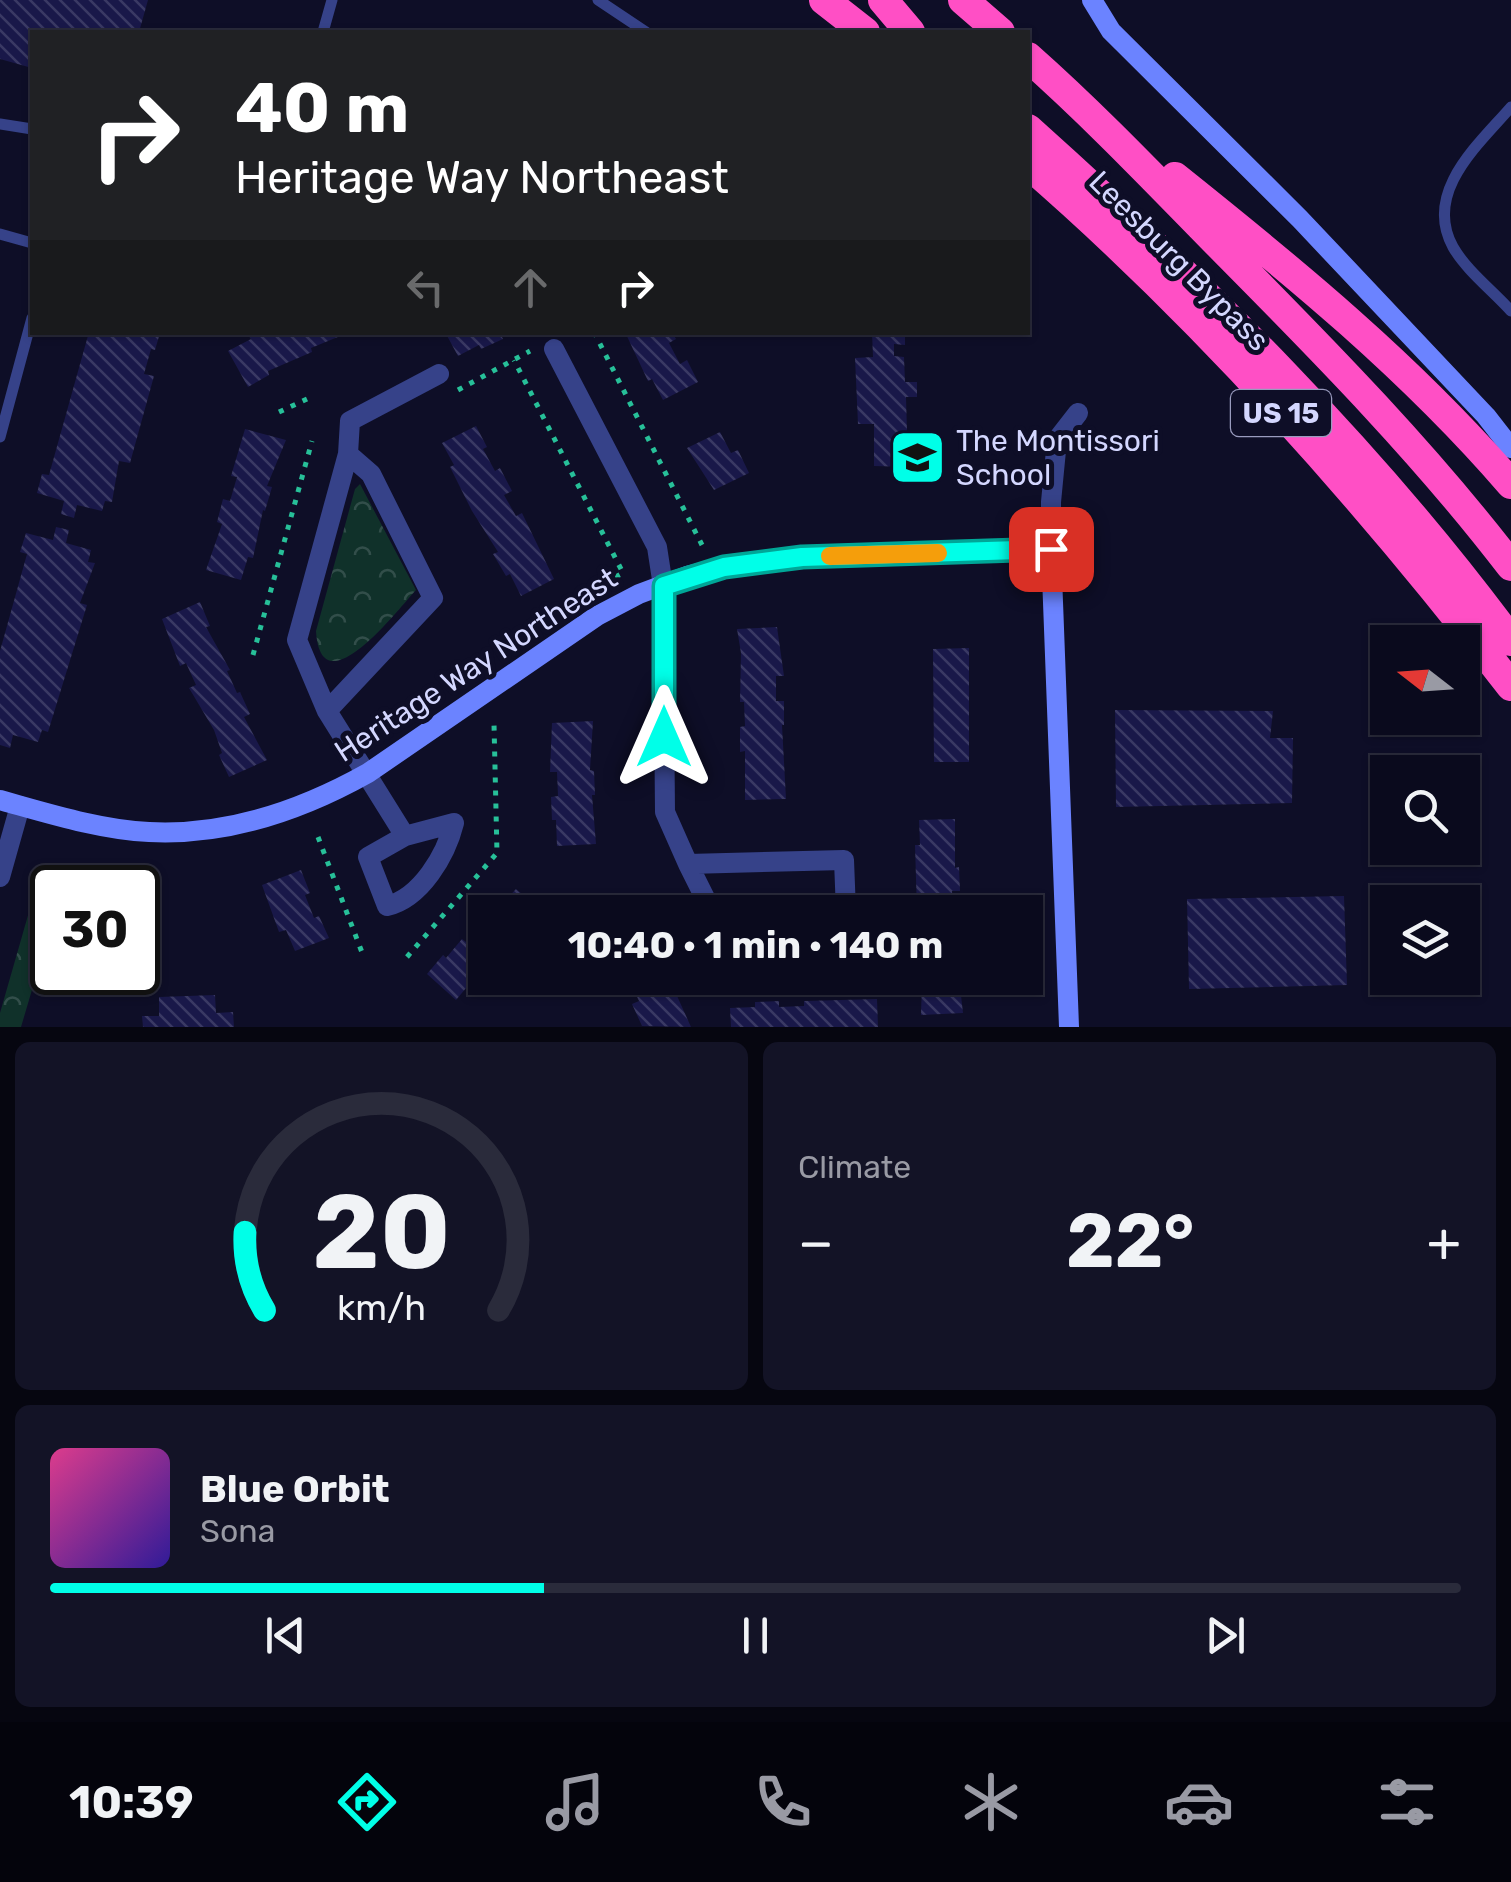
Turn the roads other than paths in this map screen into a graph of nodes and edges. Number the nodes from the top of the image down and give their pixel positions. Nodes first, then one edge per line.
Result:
1 (332, 0) edge
2 (598, 0) edge
3 (824, 0) edge
4 (884, 0) edge
5 (963, 0) edge
6 (1092, 0) edge
7 (324, 30) edge
8 (643, 30) edge
9 (862, 30) edge
10 (908, 30) edge
11 (998, 30) edge
12 (1030, 59) edge
13 (1063, 88) junction
14 (1511, 107) edge
15 (0, 124) edge
16 (30, 129) edge
17 (1030, 131) edge
18 (1030, 166) edge
19 (0, 234) edge
20 (30, 242) edge
21 (1511, 310) edge
22 (30, 325) edge
23 (554, 349) dead end
24 (440, 374) dead end
25 (1078, 413) dead end
26 (0, 437) edge
27 (1511, 448) edge
28 (348, 454) junction
29 (1511, 484) edge
30 (1051, 549) junction
31 (1511, 566) edge
32 (664, 586) junction
33 (1511, 641) edge
34 (1511, 686) edge
35 (327, 711) junction
36 (368, 772) junction
37 (10, 802) edge
38 (405, 836) junction
39 (688, 864) junction
40 (0, 877) edge
41 (704, 895) edge
42 (845, 895) edge
43 (1069, 1027) edge

1 - 7 lane
2 - 8 lane
3 - 9 highway
4 - 10 highway
5 - 11 highway
6 - 27 street
12 - 13 highway, Leesburg Bypass / US 15
13 - 29 highway
13 - 31 highway, Leesburg Bypass / US 15
14 - 21 lane
15 - 16 lane
17 - 33 highway
18 - 34 highway, Leesburg Bypass / US 15
19 - 20 lane
22 - 26 lane
23 - 32 street
24 - 28 street
25 - 30 street
28 - 35 street
28 - 35 street
30 - 32 street, Heritage Way Northeast
30 - 43 street
32 - 36 street, Heritage Way Northeast
32 - 39 street
35 - 36 street
36 - 37 street, Heritage Way Northeast
36 - 38 street
37 - 40 street
38 - 38 street
39 - 41 street
39 - 42 street

